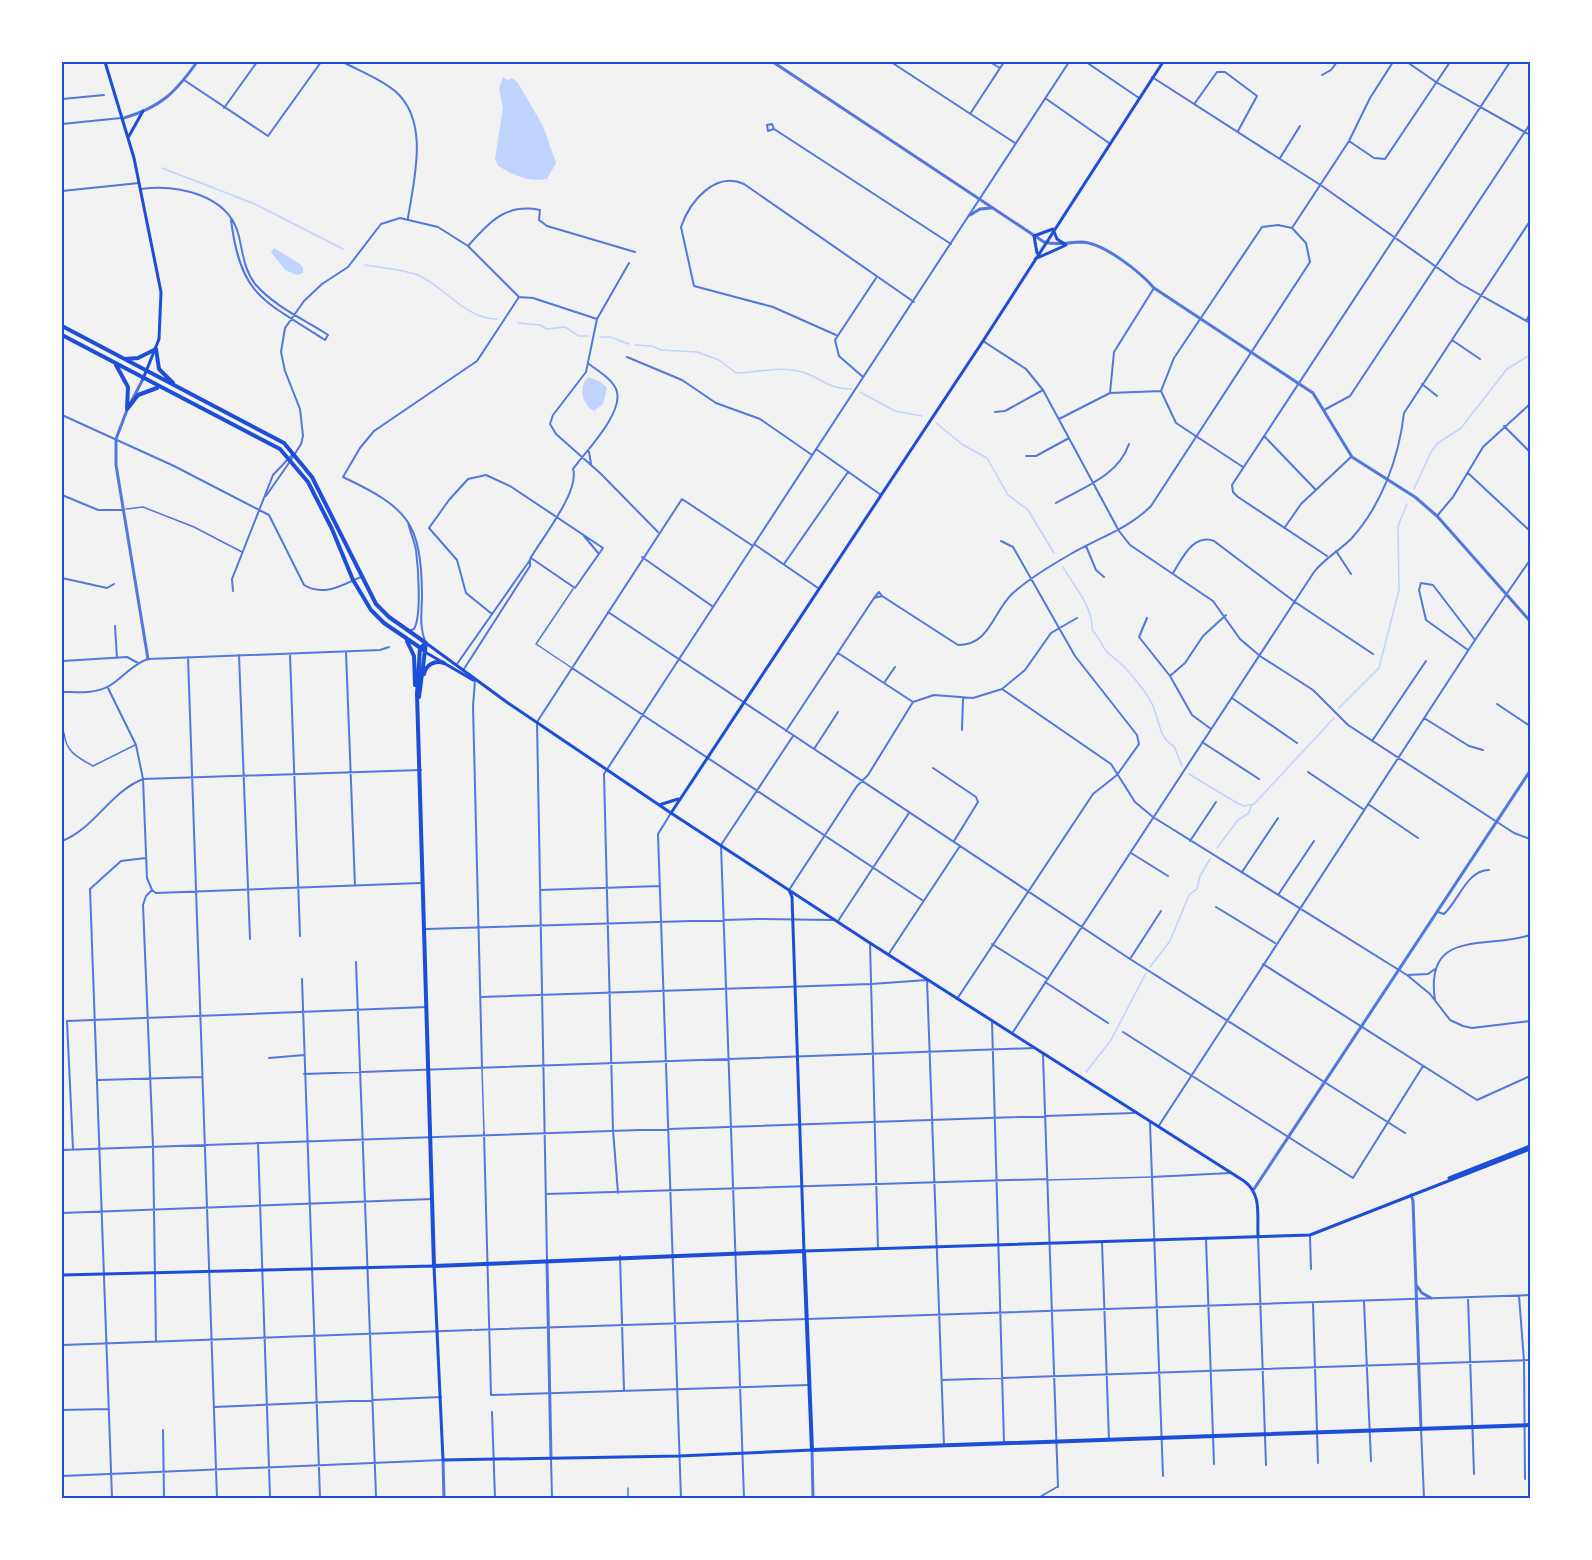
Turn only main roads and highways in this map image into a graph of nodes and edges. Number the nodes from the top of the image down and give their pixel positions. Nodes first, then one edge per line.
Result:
1 (105, 62) edge
2 (1163, 62) edge
3 (143, 111) road end
4 (129, 138) junction
5 (1053, 229) junction
6 (1037, 254) junction
7 (1033, 260) junction
8 (62, 326) edge
9 (62, 335) edge
10 (156, 349) junction
11 (124, 359) junction
12 (112, 361) junction
13 (146, 372) junction
14 (143, 379) junction
15 (160, 388) junction
16 (183, 391) junction
17 (405, 638) junction
18 (426, 643) junction
19 (420, 648) junction
20 (425, 651) junction
21 (444, 663) junction
22 (475, 680) junction
23 (421, 687) junction
24 (418, 696) junction
25 (680, 798) junction
26 (659, 805) junction
27 (671, 813) junction
28 (789, 890) junction
29 (1530, 1148) edge
30 (1258, 1236) junction
31 (804, 1251) junction
32 (434, 1266) junction
33 (62, 1275) edge
34 (1528, 1425) edge
35 (812, 1450) junction

1 - 4 main road
2 - 5 main road
3 - 4 main road
4 - 10 main road
5 - 6 main road
5 - 6 main road
5 - 7 main road
6 - 7 main road
7 - 25 main road
8 - 11 main road
9 - 12 main road
10 - 11 main road
10 - 13 main road
10 - 16 main road
11 - 13 main road
12 - 14 main road
12 - 15 main road
13 - 14 main road
13 - 16 main road
14 - 15 main road
15 - 17 main road
16 - 18 main road
17 - 19 main road
17 - 24 main road
18 - 19 main road
18 - 20 main road
18 - 22 main road
19 - 20 main road
19 - 24 main road
20 - 21 main road
20 - 23 main road
21 - 22 main road
21 - 23 main road
22 - 26 main road
23 - 24 main road
24 - 32 main road
25 - 26 main road
25 - 27 main road
26 - 27 main road
27 - 28 main road
28 - 30 main road
28 - 31 main road
29 - 30 main road
30 - 31 main road
31 - 32 main road
31 - 35 main road
32 - 33 main road
32 - 35 main road
34 - 35 main road

